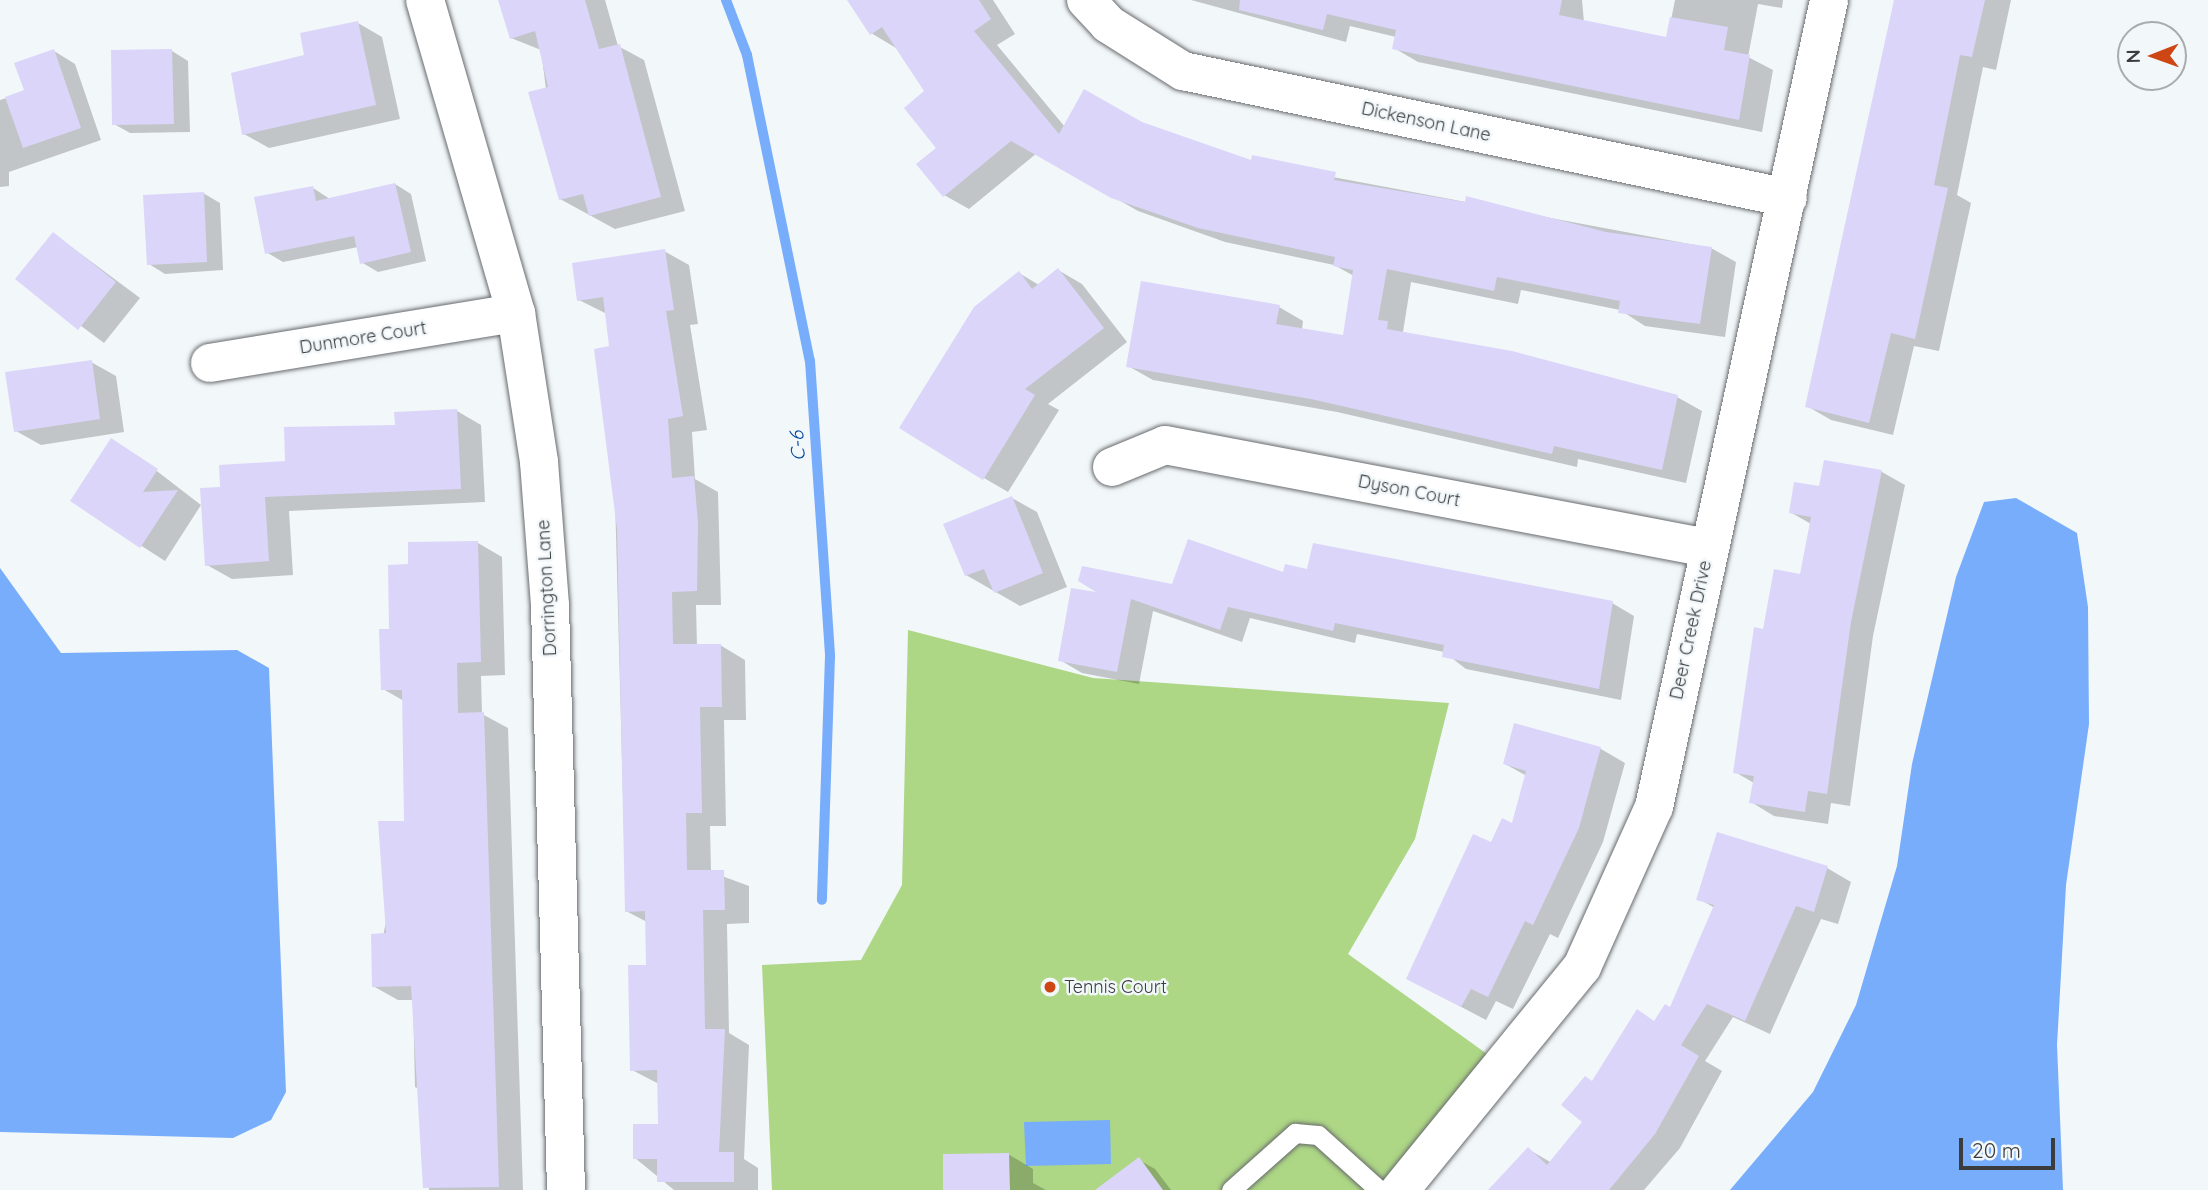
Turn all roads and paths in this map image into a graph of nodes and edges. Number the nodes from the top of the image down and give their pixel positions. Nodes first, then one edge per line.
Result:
1 (425, 0) edge
2 (1086, 0) edge
3 (1829, 0) edge
4 (1788, 198) junction
5 (516, 313) junction
6 (210, 363) dead end
7 (1112, 467) dead end
8 (1708, 548) junction
9 (566, 1190) edge
10 (1231, 1190) edge
11 (1379, 1190) edge
12 (1400, 1190) edge

1 - 5 street, Dorrington Lane
2 - 4 street, Dickenson Lane
3 - 4 street, Deer Creek Drive
4 - 8 street, Deer Creek Drive
5 - 6 street, Dunmore Court
5 - 9 street, Dorrington Lane
7 - 8 street, Dyson Court
8 - 12 street, Deer Creek Drive
10 - 11 lane

